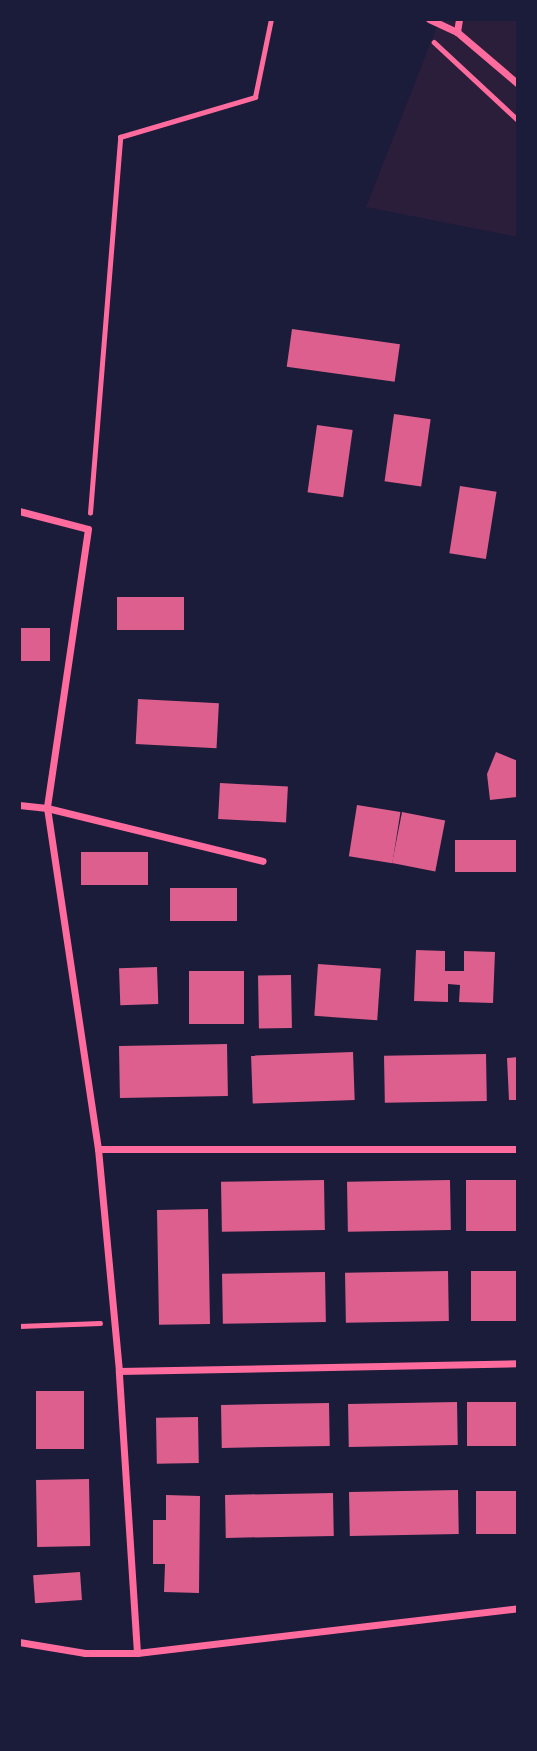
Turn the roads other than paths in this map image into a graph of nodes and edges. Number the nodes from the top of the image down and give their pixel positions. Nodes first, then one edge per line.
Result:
1 (429, 19) edge
2 (459, 19) edge
3 (457, 32) junction
4 (518, 84) edge
5 (19, 510) edge
6 (19, 805) edge
7 (47, 808) junction
8 (263, 861) dead end
9 (98, 1149) junction
10 (518, 1149) edge
11 (518, 1363) edge
12 (119, 1371) junction
13 (518, 1608) edge
14 (19, 1642) edge
15 (137, 1653) junction

1 - 3 street
2 - 3 street
3 - 4 street
5 - 7 street
6 - 7 street
7 - 8 street
7 - 9 street
9 - 10 street
9 - 12 street
11 - 12 street
12 - 15 street
13 - 15 street
14 - 15 street

